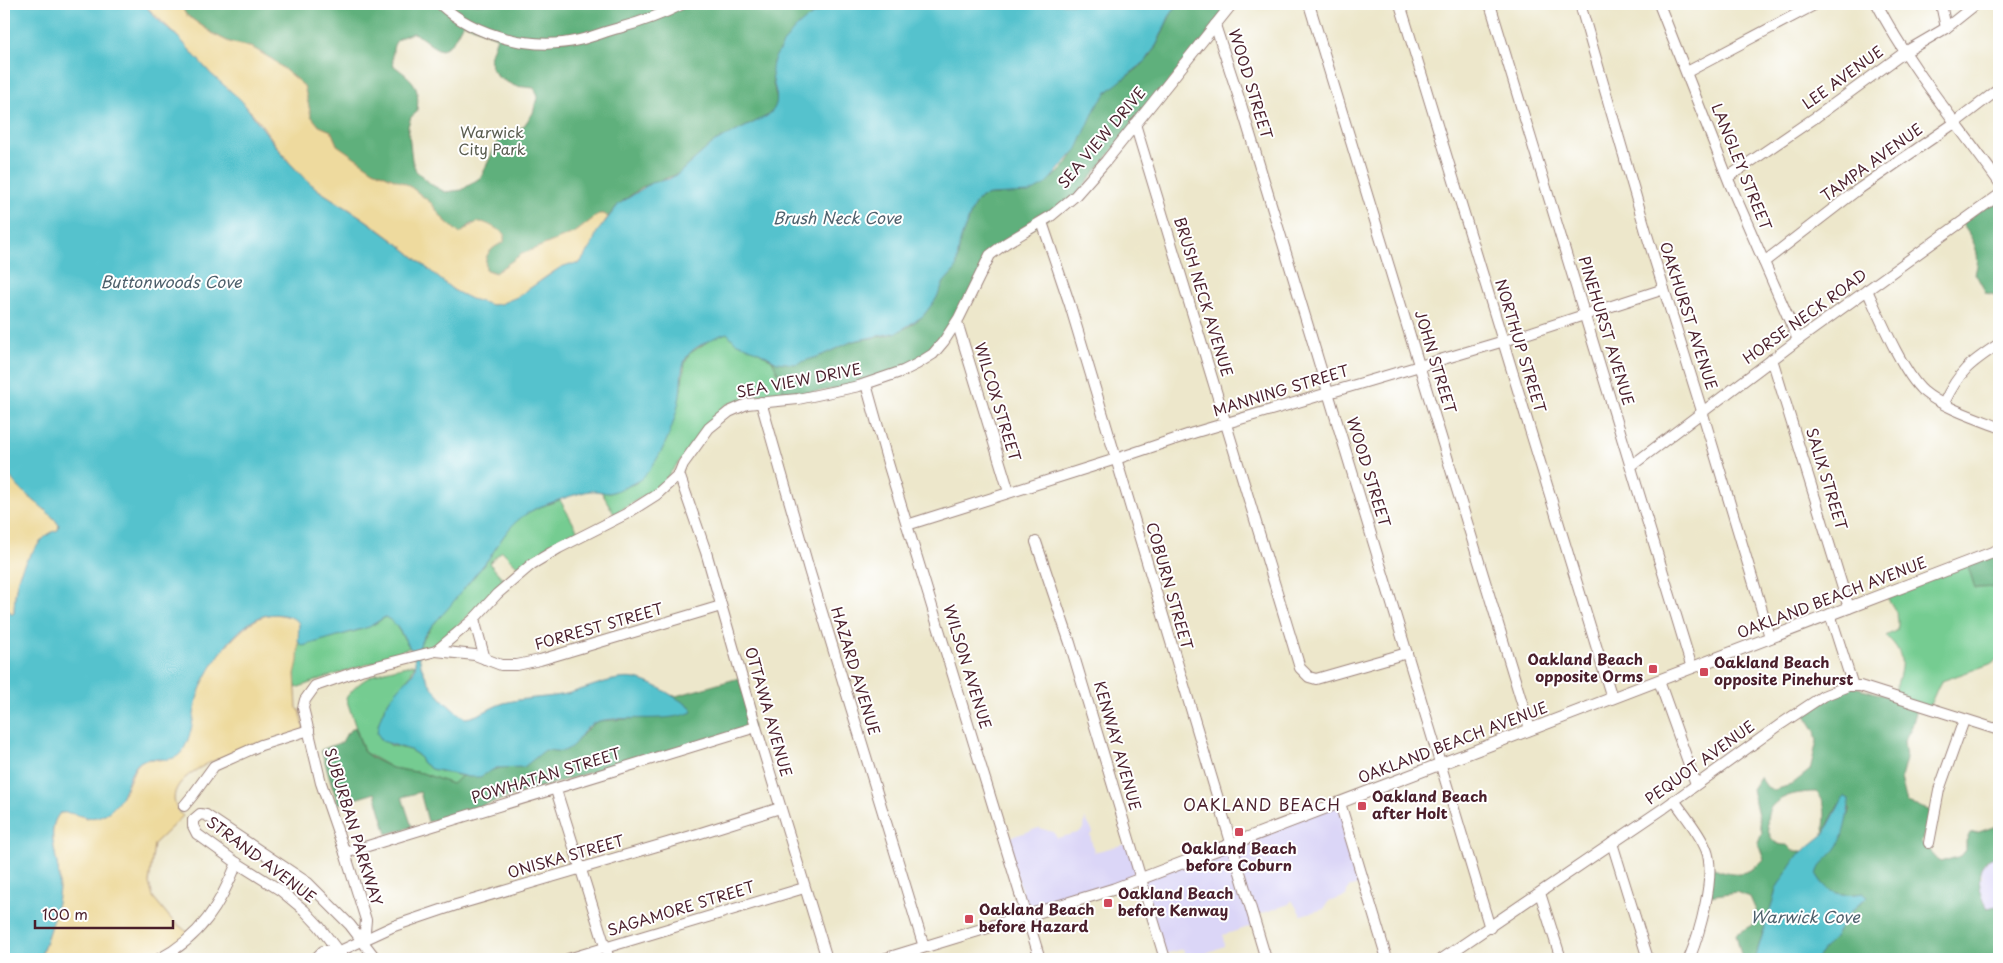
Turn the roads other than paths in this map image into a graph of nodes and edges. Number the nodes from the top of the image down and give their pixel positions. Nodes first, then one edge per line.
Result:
1 (440, 4) edge
2 (684, 4) edge
3 (1232, 4) edge
4 (1310, 4) edge
5 (1400, 4) edge
6 (1490, 4) edge
7 (1580, 4) edge
8 (1659, 4) edge
9 (1816, 4) edge
10 (1877, 4) edge
11 (1941, 4) edge
12 (1976, 4) edge
13 (1216, 25) junction
14 (1946, 28) junction
15 (1905, 52) junction
16 (1687, 72) junction
17 (1999, 89) edge
18 (1956, 122) junction
19 (1135, 124) junction
20 (1728, 177) junction
21 (1999, 182) edge
22 (1999, 195) edge
23 (1042, 222) junction
24 (1764, 262) junction
25 (1664, 289) junction
26 (1867, 290) junction
27 (1585, 314) junction
28 (957, 322) junction
29 (1798, 340) junction
30 (1504, 341) junction
31 (1999, 344) edge
32 (1772, 359) junction
33 (1420, 366) junction
34 (866, 384) junction
35 (1328, 393) junction
36 (761, 402) junction
37 (1944, 403) junction
38 (1702, 411) junction
39 (1226, 423) junction
40 (1999, 427) edge
41 (1116, 459) junction
42 (1631, 466) junction
43 (679, 474) junction
44 (1009, 492) junction
45 (907, 525) junction
46 (1036, 542) dead end
47 (1999, 550) edge
48 (721, 606) junction
49 (1849, 608) junction
50 (1830, 614) junction
51 (474, 619) junction
52 (1770, 637) junction
53 (436, 651) junction
54 (1407, 653) junction
55 (484, 659) junction
56 (1692, 668) junction
57 (1659, 681) junction
58 (1853, 686) junction
59 (1612, 698) junction
60 (1964, 720) junction
61 (756, 727) junction
62 (1996, 727) edge
63 (1530, 729) junction
64 (308, 730) junction
65 (1440, 763) junction
66 (1696, 784) junction
67 (556, 790) junction
68 (1674, 800) junction
69 (1340, 803) junction
70 (184, 806) dead end
71 (780, 808) junction
72 (1929, 843) dead end
73 (1612, 844) junction
74 (1230, 845) junction
75 (346, 853) junction
76 (237, 863) junction
77 (580, 868) junction
78 (1142, 879) junction
79 (804, 888) junction
80 (1540, 893) junction
81 (1027, 916) junction
82 (1490, 928) junction
83 (364, 942) junction
84 (605, 948) junction
85 (924, 948) junction
86 (342, 955) edge
87 (1456, 956) edge
88 (159, 959) edge
89 (315, 959) edge
90 (376, 959) edge
91 (568, 959) edge
92 (608, 959) edge
93 (827, 959) edge
94 (885, 959) edge
95 (1040, 959) edge
96 (1165, 959) edge
97 (1266, 959) edge
98 (1387, 959) edge
99 (1442, 959) edge
100 (1561, 959) edge
101 (1648, 959) edge
102 (1689, 959) edge

1 - 2 street
3 - 13 street, SEA VIEW DRIVE
4 - 33 street, JOHN STREET
5 - 30 street, NORTHUP STREET
6 - 27 street, PINEHURST AVENUE
7 - 25 street, OAKHURST AVENUE
8 - 16 street, LANGLEY STREET
9 - 16 street
10 - 15 street
11 - 14 street
12 - 14 street, LEE AVENUE
13 - 19 street, SEA VIEW DRIVE
13 - 35 street, WOOD STREET
14 - 15 street, LEE AVENUE
15 - 18 street
15 - 20 street, LEE AVENUE
16 - 20 street, LANGLEY STREET
17 - 18 street, TAMPA AVENUE
18 - 21 street
18 - 24 street, TAMPA AVENUE
19 - 23 street, SEA VIEW DRIVE
19 - 39 street, BRUSH NECK AVENUE
20 - 24 street, LANGLEY STREET
22 - 26 street, HORSE NECK ROAD
23 - 28 street, SEA VIEW DRIVE
23 - 41 street, COBURN STREET
24 - 29 street, LANGLEY STREET
25 - 27 street, MANNING STREET
25 - 38 street, OAKHURST AVENUE
26 - 29 street, HORSE NECK ROAD
26 - 37 street
27 - 30 street, MANNING STREET
27 - 42 street, PINEHURST AVENUE
28 - 34 street, SEA VIEW DRIVE
28 - 44 street, WILCOX STREET
29 - 32 street, HORSE NECK ROAD
30 - 33 street, MANNING STREET
30 - 59 street, NORTHUP STREET
31 - 37 street
32 - 38 street, HORSE NECK ROAD
32 - 49 street, SALIX STREET
33 - 35 street, MANNING STREET
33 - 63 street, JOHN STREET
34 - 36 street, SEA VIEW DRIVE
34 - 45 street, WILSON AVENUE
35 - 39 street, MANNING STREET
35 - 54 street, WOOD STREET
36 - 43 street, SEA VIEW DRIVE
36 - 85 street, HAZARD AVENUE
37 - 40 street
38 - 42 street, HORSE NECK ROAD
38 - 52 street, OAKHURST AVENUE
39 - 41 street, MANNING STREET
39 - 54 street, BRUSH NECK AVENUE
41 - 44 street, MANNING STREET
41 - 74 street, COBURN STREET
42 - 56 street, PINEHURST AVENUE
43 - 48 street, OTTAWA AVENUE
43 - 51 street, SEA VIEW DRIVE
44 - 45 street, MANNING STREET
45 - 81 street, WILSON AVENUE
46 - 78 street, KENWAY AVENUE
47 - 49 street, OAKLAND BEACH AVENUE
48 - 55 street, FORREST STREET
48 - 61 street, OTTAWA AVENUE
49 - 50 street, OAKLAND BEACH AVENUE
50 - 52 street, OAKLAND BEACH AVENUE
50 - 58 street
51 - 53 street, SEA VIEW DRIVE
51 - 55 street
52 - 56 street, OAKLAND BEACH AVENUE
53 - 55 street, FORREST STREET
53 - 64 street, SEA VIEW DRIVE
54 - 65 street, WOOD STREET
56 - 57 street, OAKLAND BEACH AVENUE
57 - 59 street, OAKLAND BEACH AVENUE
57 - 66 street
58 - 60 street
58 - 66 street, PEQUOT AVENUE
59 - 63 street, OAKLAND BEACH AVENUE
60 - 62 street
60 - 72 street
61 - 67 street, POWHATAN STREET
61 - 71 street, OTTAWA AVENUE
63 - 65 street, OAKLAND BEACH AVENUE
64 - 70 street
64 - 75 street, SUBURBAN PARKWAY
65 - 69 street, OAKLAND BEACH AVENUE
65 - 82 street, WOOD STREET
66 - 68 street, PEQUOT AVENUE
67 - 75 street, POWHATAN STREET
67 - 77 street
68 - 73 street, PEQUOT AVENUE
68 - 102 street
69 - 74 street, OAKLAND BEACH AVENUE
69 - 98 street
71 - 77 street, ONISKA STREET
71 - 79 street, OTTAWA AVENUE
73 - 80 street, PEQUOT AVENUE
73 - 101 street
74 - 78 street, OAKLAND BEACH AVENUE
74 - 97 street, COBURN STREET
75 - 83 street, SUBURBAN PARKWAY
76 - 83 street, STRAND AVENUE
76 - 86 street, STRAND AVENUE
76 - 88 street
77 - 83 street, ONISKA STREET
77 - 84 street
78 - 81 street, OAKLAND BEACH AVENUE
78 - 96 street, KENWAY AVENUE
79 - 84 street, SAGAMORE STREET
79 - 93 street, OTTAWA AVENUE
80 - 82 street, PEQUOT AVENUE
80 - 100 street
81 - 85 street, OAKLAND BEACH AVENUE
81 - 95 street, WILSON AVENUE
82 - 87 street, PEQUOT AVENUE
83 - 86 street, ONISKA STREET
83 - 90 street
84 - 91 street, SAGAMORE STREET
84 - 92 street
85 - 94 street, OAKLAND BEACH AVENUE
86 - 89 street, ONISKA STREET
87 - 99 street, PEQUOT AVENUE

